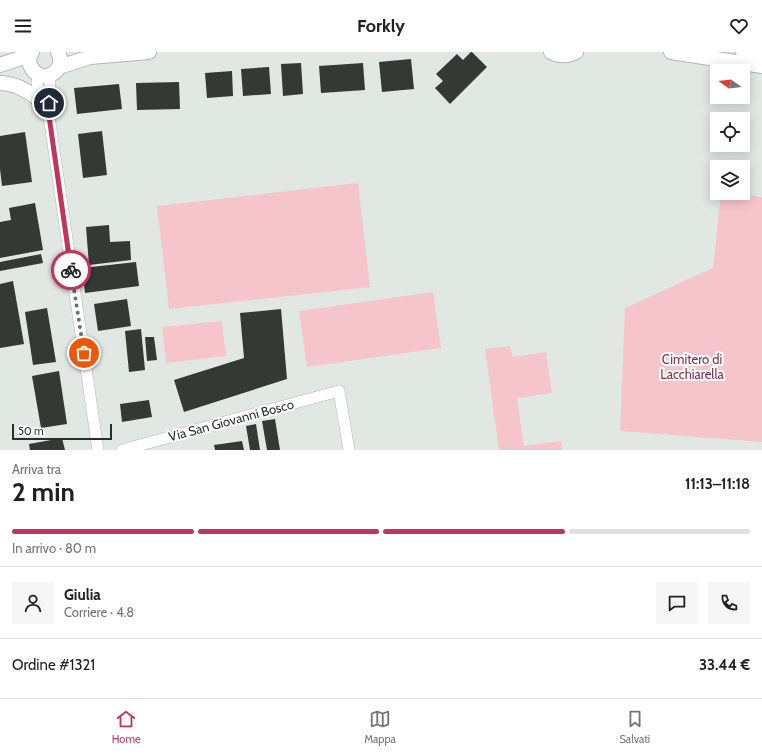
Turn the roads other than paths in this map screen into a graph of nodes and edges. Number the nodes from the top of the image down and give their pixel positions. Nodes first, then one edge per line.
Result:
1 (58, 52) edge
2 (149, 52) edge
3 (551, 52) edge
4 (576, 52) edge
5 (671, 52) edge
6 (743, 52) edge
7 (31, 53) edge
8 (762, 55) edge
9 (0, 65) edge
10 (762, 66) edge
11 (46, 72) junction
12 (3, 83) edge
13 (43, 102) junction
14 (49, 116) junction
15 (98, 450) edge
16 (122, 450) edge
17 (349, 450) edge

1 - 11 street
2 - 11 street
3 - 4 street
5 - 10 street
6 - 8 street
7 - 9 street
7 - 11 street
11 - 12 street
11 - 13 street
11 - 14 street
12 - 13 street
13 - 14 street
14 - 15 street
16 - 17 street, Via San Giovanni Bosco

